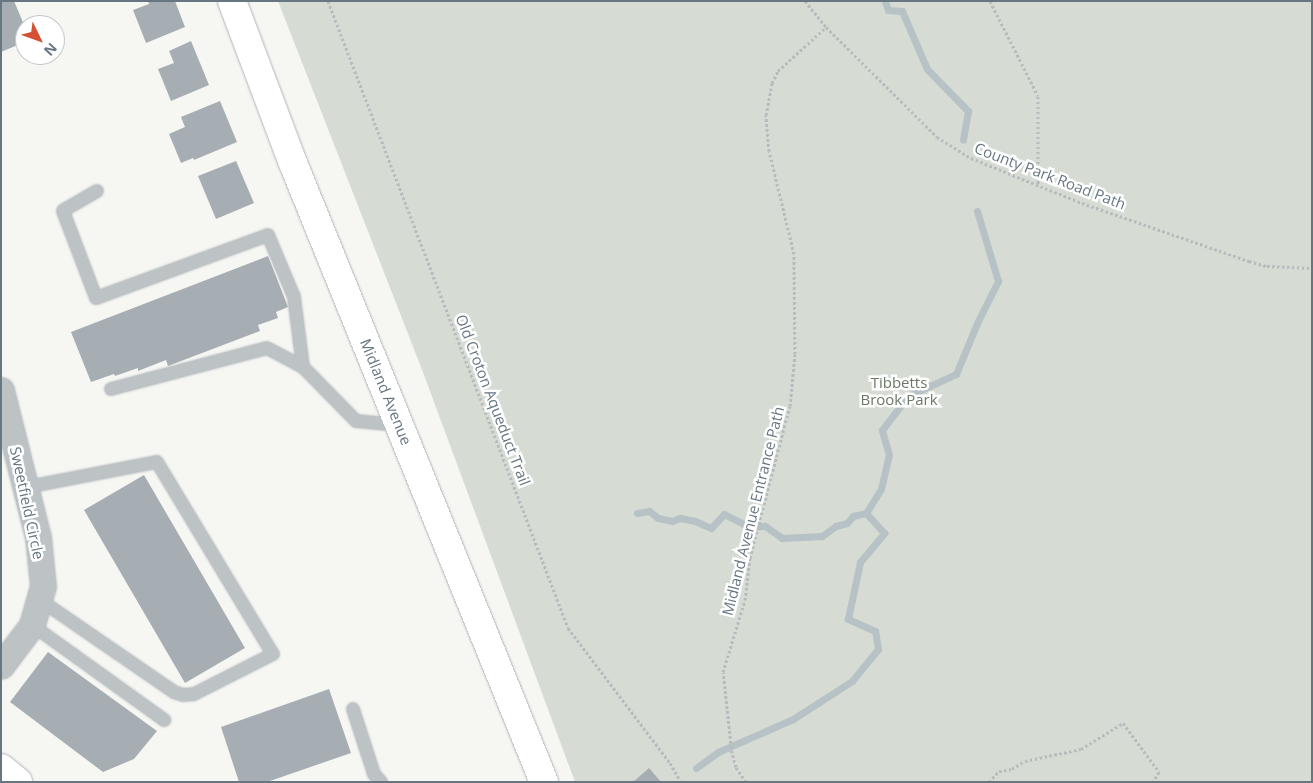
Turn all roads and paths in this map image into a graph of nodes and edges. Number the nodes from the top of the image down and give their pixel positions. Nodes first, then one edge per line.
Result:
1 (232, 1) edge
2 (328, 1) edge
3 (805, 1) edge
4 (990, 1) edge
5 (826, 27) junction
6 (1038, 186) junction
7 (97, 191) dead end
8 (1312, 268) edge
9 (303, 367) junction
10 (1, 390) edge
11 (111, 390) dead end
12 (399, 425) junction
13 (27, 487) junction
14 (40, 600) junction
15 (32, 625) junction
16 (1, 666) edge
17 (353, 709) dead end
18 (164, 720) dead end
19 (1, 768) edge
20 (18, 782) edge
21 (381, 782) edge
22 (544, 782) edge
23 (681, 782) edge
24 (746, 782) edge
25 (989, 782) edge
26 (1153, 782) edge

1 - 12 street, Midland Avenue
2 - 23 path, Old Croton Aqueduct Trail
3 - 5 path, County Park Road Path
4 - 6 path
5 - 6 path, County Park Road Path
5 - 24 path, Midland Avenue Entrance Path
6 - 8 path, County Park Road Path
7 - 9 lane
9 - 11 lane
9 - 12 lane
10 - 13 street, Sweetfield Circle
12 - 22 street, Midland Avenue
13 - 14 street, Sweetfield Circle
13 - 14 lane
14 - 15 street, Sweetfield Circle
15 - 16 street, Sweetfield Circle
15 - 18 lane
17 - 21 lane
19 - 20 street
25 - 26 path

